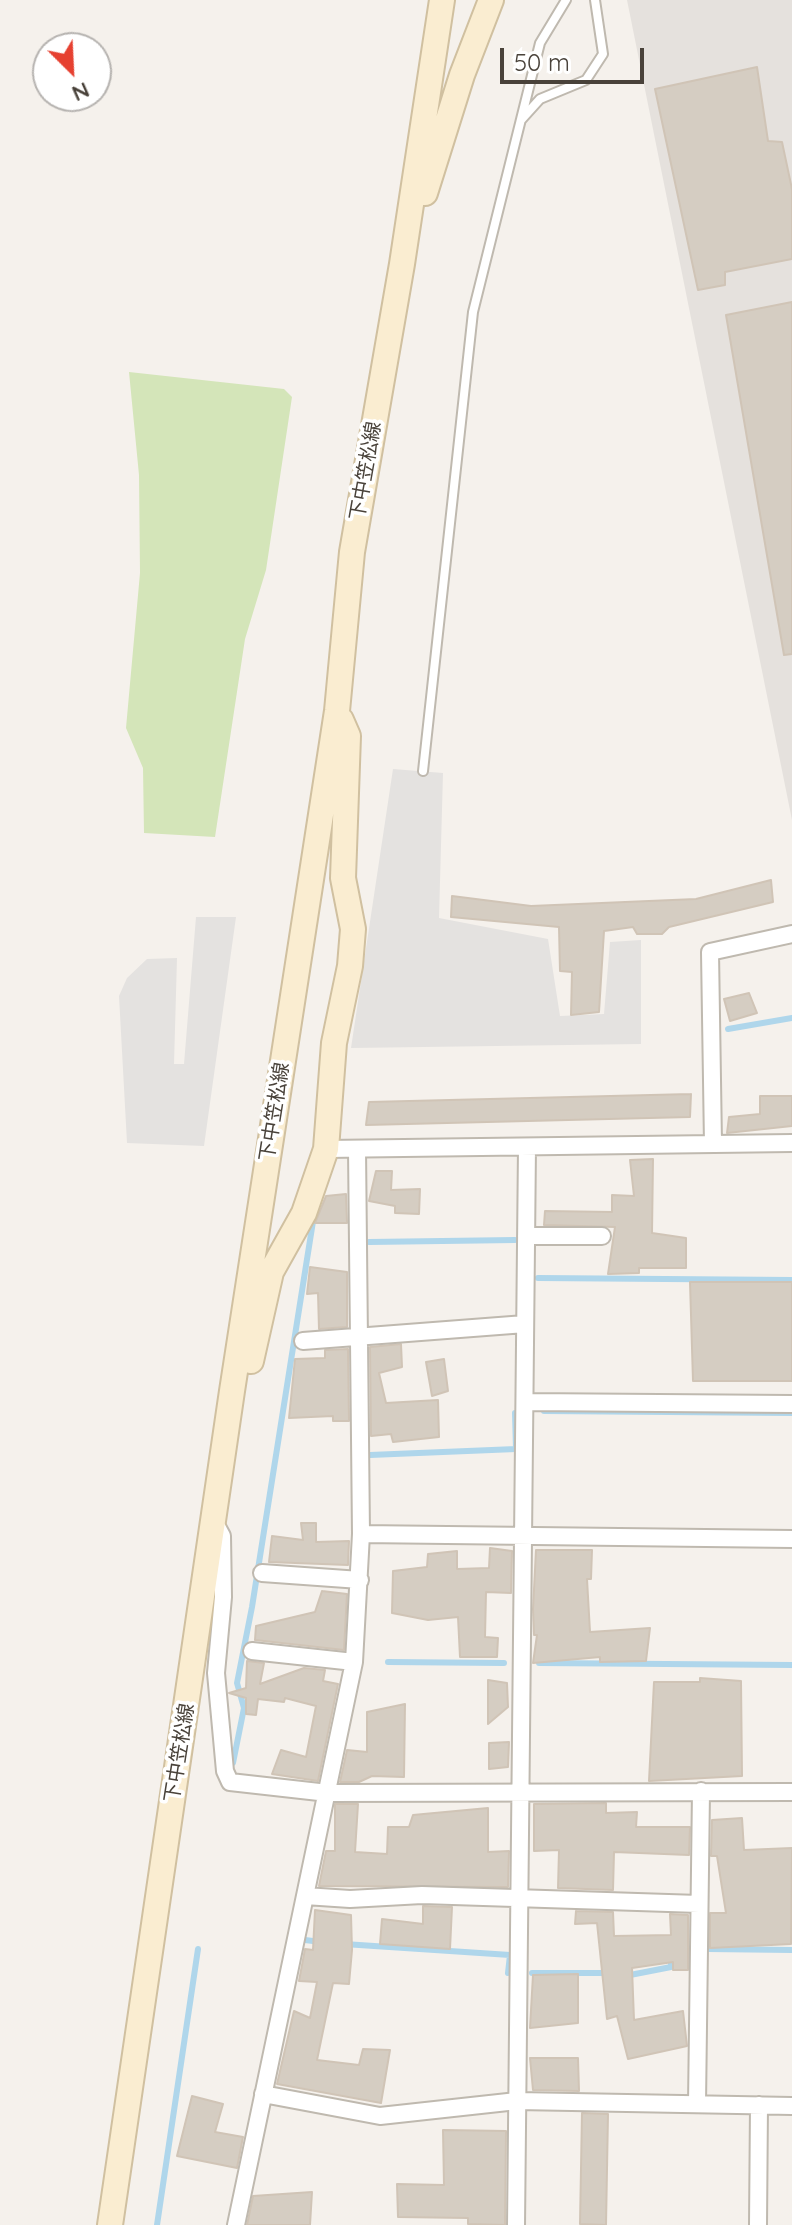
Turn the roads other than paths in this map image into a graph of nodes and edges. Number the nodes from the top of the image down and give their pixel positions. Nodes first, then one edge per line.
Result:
1 (442, 0) edge
2 (491, 0) edge
3 (566, 0) edge
4 (595, 0) edge
5 (518, 124) junction
6 (402, 264) junction
7 (337, 711) junction
8 (423, 771) dead end
9 (792, 934) edge
10 (792, 1143) edge
11 (713, 1144) junction
12 (527, 1147) junction
13 (326, 1149) junction
14 (357, 1149) junction
15 (526, 1236) junction
16 (602, 1236) dead end
17 (525, 1324) junction
18 (359, 1336) junction
19 (303, 1341) dead end
20 (232, 1391) junction
21 (526, 1402) junction
22 (792, 1404) edge
23 (215, 1523) junction
24 (361, 1534) junction
25 (523, 1538) junction
26 (792, 1539) edge
27 (262, 1573) dead end
28 (360, 1580) junction
29 (252, 1651) dead end
30 (354, 1662) junction
31 (520, 1790) junction
32 (701, 1791) junction
33 (792, 1792) edge
34 (328, 1793) junction
35 (305, 1896) junction
36 (519, 1900) junction
37 (699, 1904) junction
38 (263, 2094) junction
39 (517, 2101) junction
40 (697, 2104) junction
41 (759, 2105) junction
42 (792, 2106) edge
43 (110, 2225) edge
44 (236, 2225) edge
45 (516, 2225) edge
46 (758, 2225) edge

1 - 6 main road, 下中笠松線
2 - 6 main road
3 - 5 lane
4 - 5 lane
5 - 8 lane
6 - 7 main road, 下中笠松線
7 - 13 main road
7 - 20 main road, 下中笠松線
9 - 11 street
10 - 11 street
11 - 12 street
12 - 14 street
12 - 15 street
13 - 14 street
13 - 20 main road
14 - 18 street
15 - 16 street
15 - 17 street
17 - 18 street
17 - 21 street
18 - 19 street
18 - 24 street
20 - 23 main road, 下中笠松線
21 - 22 street
21 - 25 street
23 - 34 street
23 - 43 main road, 下中笠松線
24 - 25 street
24 - 28 street
25 - 26 street
25 - 31 street
27 - 28 street
28 - 30 street
29 - 30 street
30 - 34 street
31 - 32 street
31 - 34 street
31 - 36 street
32 - 33 street
32 - 37 street
34 - 35 street
35 - 36 street
35 - 38 street
36 - 37 street
36 - 39 street
37 - 40 street
38 - 39 street
38 - 44 street
39 - 40 street
39 - 45 street
40 - 41 street
41 - 42 street
41 - 46 street

